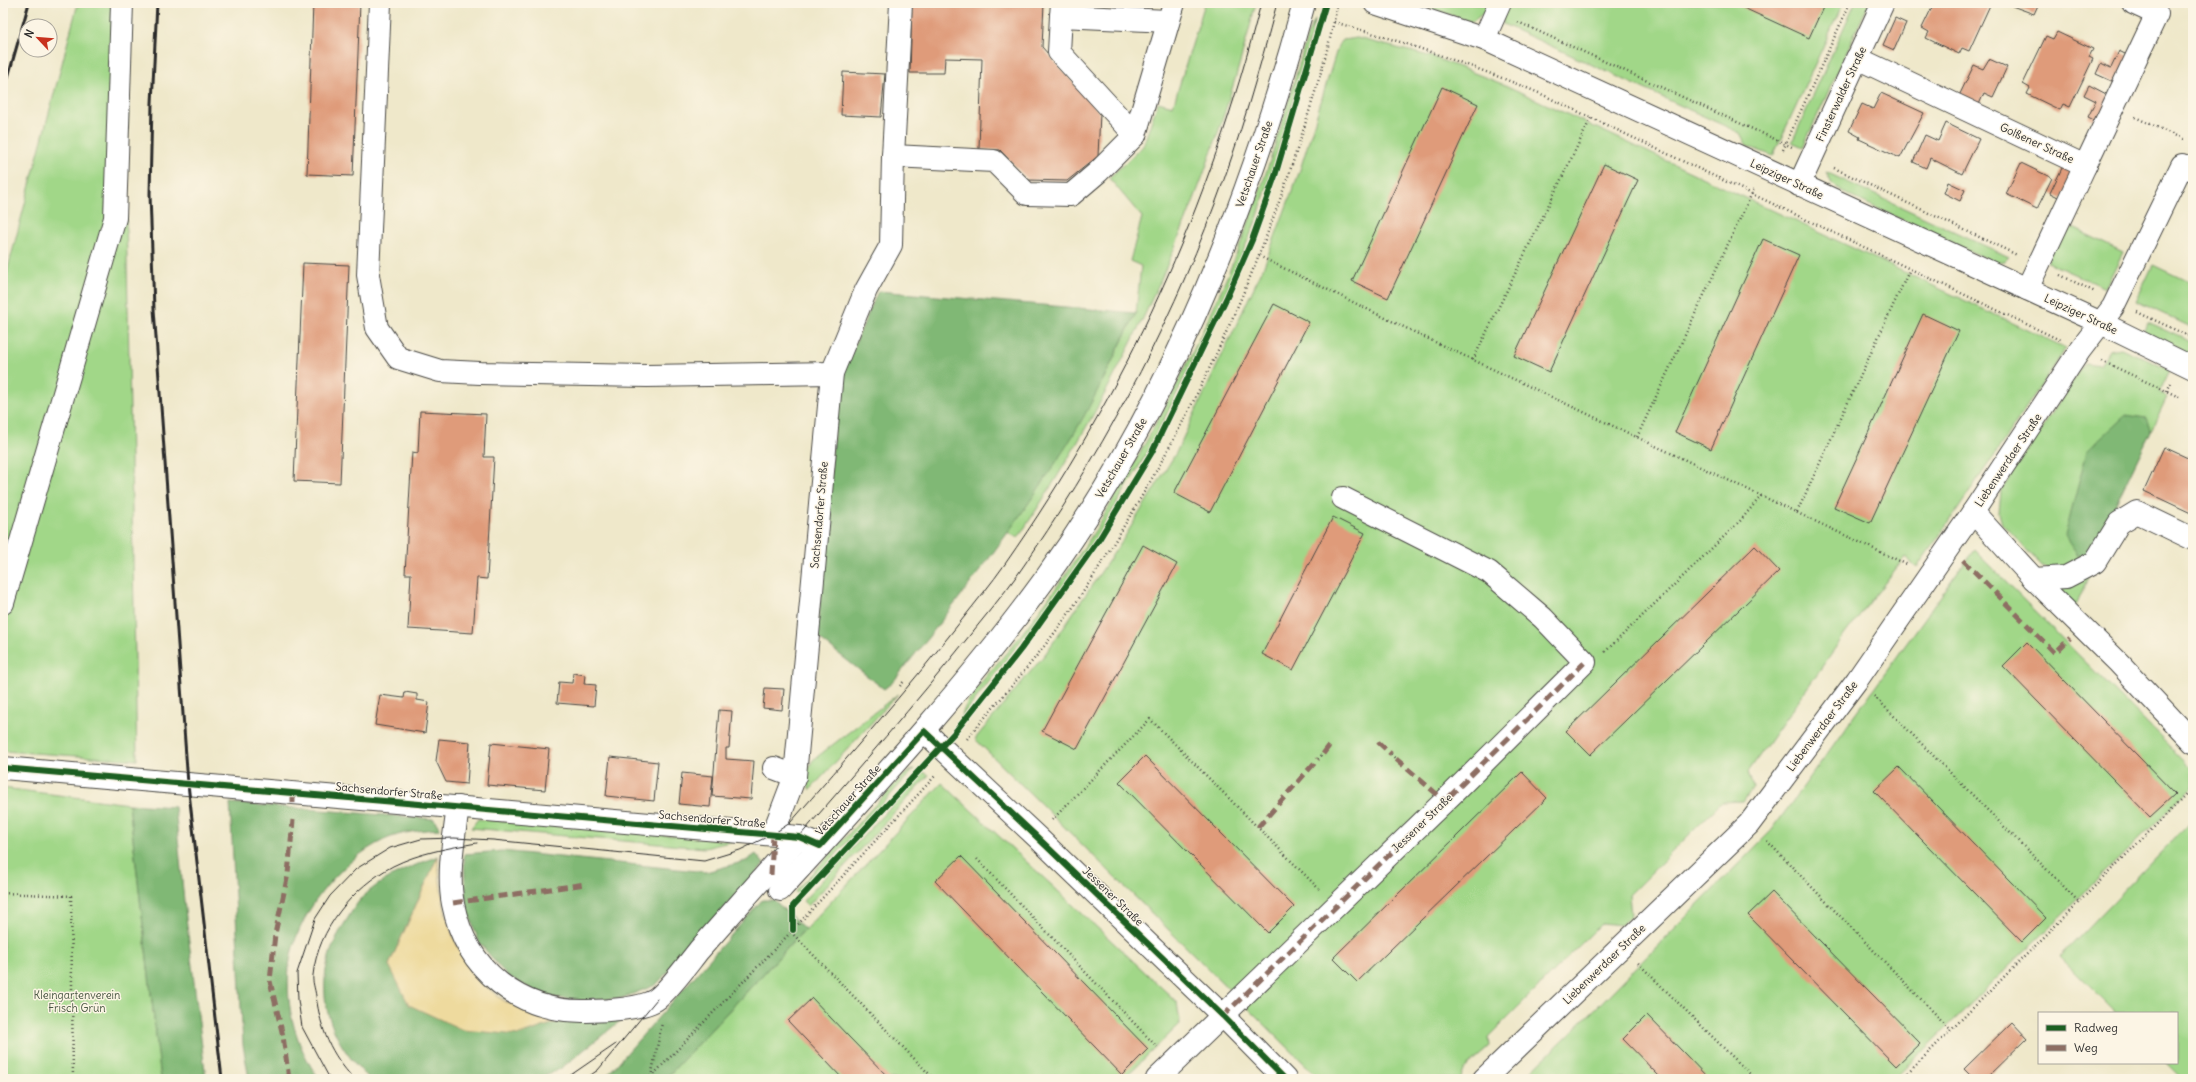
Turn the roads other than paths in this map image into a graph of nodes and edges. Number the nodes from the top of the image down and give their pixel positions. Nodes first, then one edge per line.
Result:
1 (122, 3) edge
2 (380, 3) edge
3 (901, 3) edge
4 (1304, 3) edge
5 (1375, 3) edge
6 (1500, 3) edge
7 (1882, 3) edge
8 (2133, 3) edge
9 (1062, 9) edge
10 (1171, 12) edge
11 (1484, 39) junction
12 (1857, 58) junction
13 (1135, 135) junction
14 (893, 156) junction
15 (2084, 166) junction
16 (2193, 170) edge
17 (1799, 185) junction
18 (2027, 289) junction
19 (2101, 323) junction
20 (2193, 368) edge
21 (832, 373) junction
22 (1343, 498) dead end
23 (1973, 512) junction
24 (2193, 539) edge
25 (2034, 579) junction
26 (3, 602) edge
27 (924, 731) junction
28 (2193, 742) edge
29 (3, 768) edge
30 (774, 768) dead end
31 (795, 776) junction
32 (458, 807) junction
33 (773, 834) junction
34 (799, 837) junction
35 (820, 846) junction
36 (780, 890) dead end
37 (1223, 1016) junction
38 (1157, 1079) edge
39 (1285, 1079) edge
40 (1484, 1079) edge

1 - 26 street
2 - 21 street
3 - 14 street, Sachsendorfer Straße
4 - 27 street, Vetschauer Straße
5 - 11 street, Leipziger Straße
6 - 11 street
7 - 12 street, Finsterwalder Straße
8 - 15 street, Golßener Straße
9 - 10 street
9 - 13 street
10 - 13 street
11 - 17 street, Leipziger Straße
12 - 15 street, Golßener Straße
12 - 17 street, Finsterwalder Straße
13 - 14 street
14 - 21 street, Sachsendorfer Straße
15 - 18 street
16 - 19 street, Liebenwerdaer Straße
17 - 18 street, Leipziger Straße
18 - 19 street, Leipziger Straße
19 - 20 street, Leipziger Straße
19 - 23 street, Liebenwerdaer Straße
21 - 31 street, Sachsendorfer Straße
22 - 37 street, Jessener Straße
23 - 25 street
23 - 40 street, Liebenwerdaer Straße
24 - 25 street
25 - 28 street
27 - 35 street, Vetschauer Straße
27 - 37 street, Jessener Straße
29 - 32 street, Sachsendorfer Straße
30 - 31 street
31 - 33 street, Sachsendorfer Straße
32 - 33 street, Sachsendorfer Straße
32 - 34 street
33 - 34 street, Vetschauer Straße
34 - 35 street, Vetschauer Straße
35 - 36 street, Vetschauer Straße
37 - 38 street
37 - 39 street, Jessener Straße

